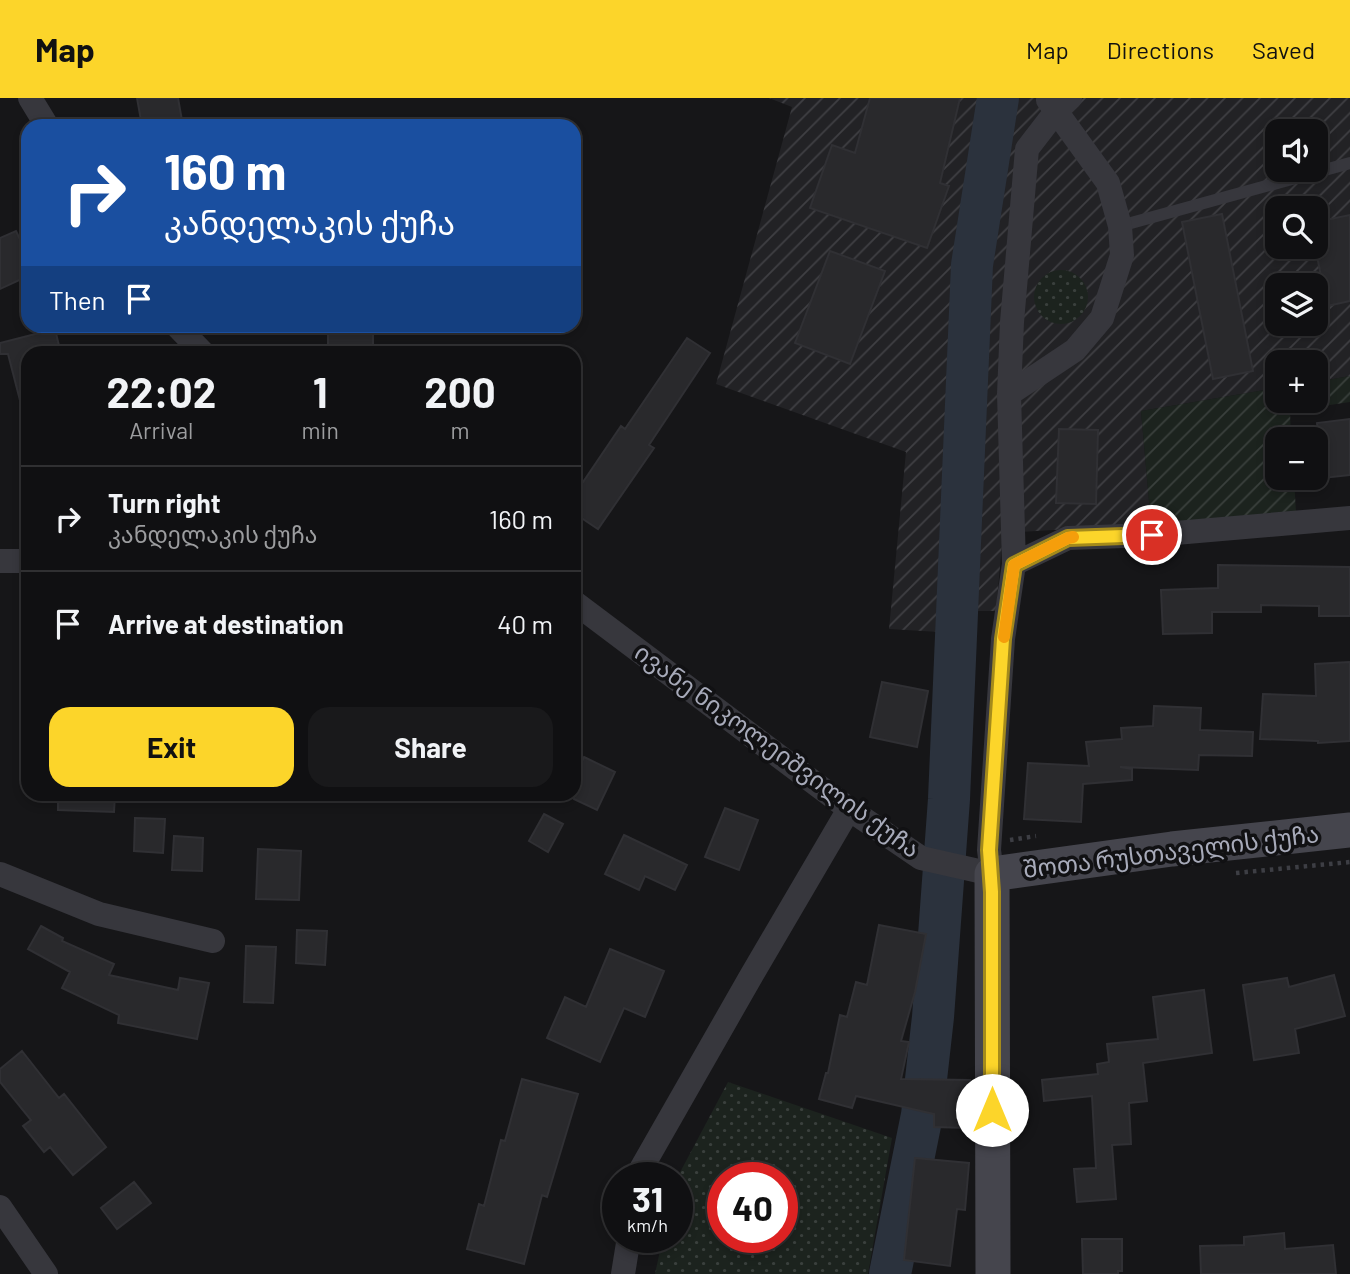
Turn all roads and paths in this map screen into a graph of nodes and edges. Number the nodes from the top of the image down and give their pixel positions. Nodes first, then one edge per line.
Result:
1 (30, 98) edge
2 (1058, 102) edge
3 (43, 119) edge
4 (1350, 163) edge
5 (1120, 226) junction
6 (184, 333) edge
7 (196, 346) edge
8 (1009, 394) junction
9 (1350, 518) edge
10 (0, 561) edge
11 (21, 561) edge
12 (1014, 565) junction
13 (581, 607) edge
14 (849, 809) junction
15 (1350, 830) edge
16 (0, 874) edge
17 (992, 874) junction
18 (213, 941) dead end
19 (645, 1162) edge
20 (0, 1208) edge
21 (626, 1253) edge
22 (46, 1274) edge
23 (623, 1274) edge
24 (992, 1274) edge

1 - 3 street
2 - 5 street
2 - 8 street
4 - 5 lane
5 - 8 street
6 - 7 street
8 - 12 street
9 - 12 street
10 - 11 street
12 - 17 street
13 - 14 street, ივანე ნიკოლეიშვილის ქუჩა
14 - 17 street, ივანე ნიკოლეიშვილის ქუჩა
14 - 19 street
15 - 17 street, შოთა რუსთაველის ქუჩა
16 - 18 street
17 - 24 street
20 - 22 street
21 - 23 street

